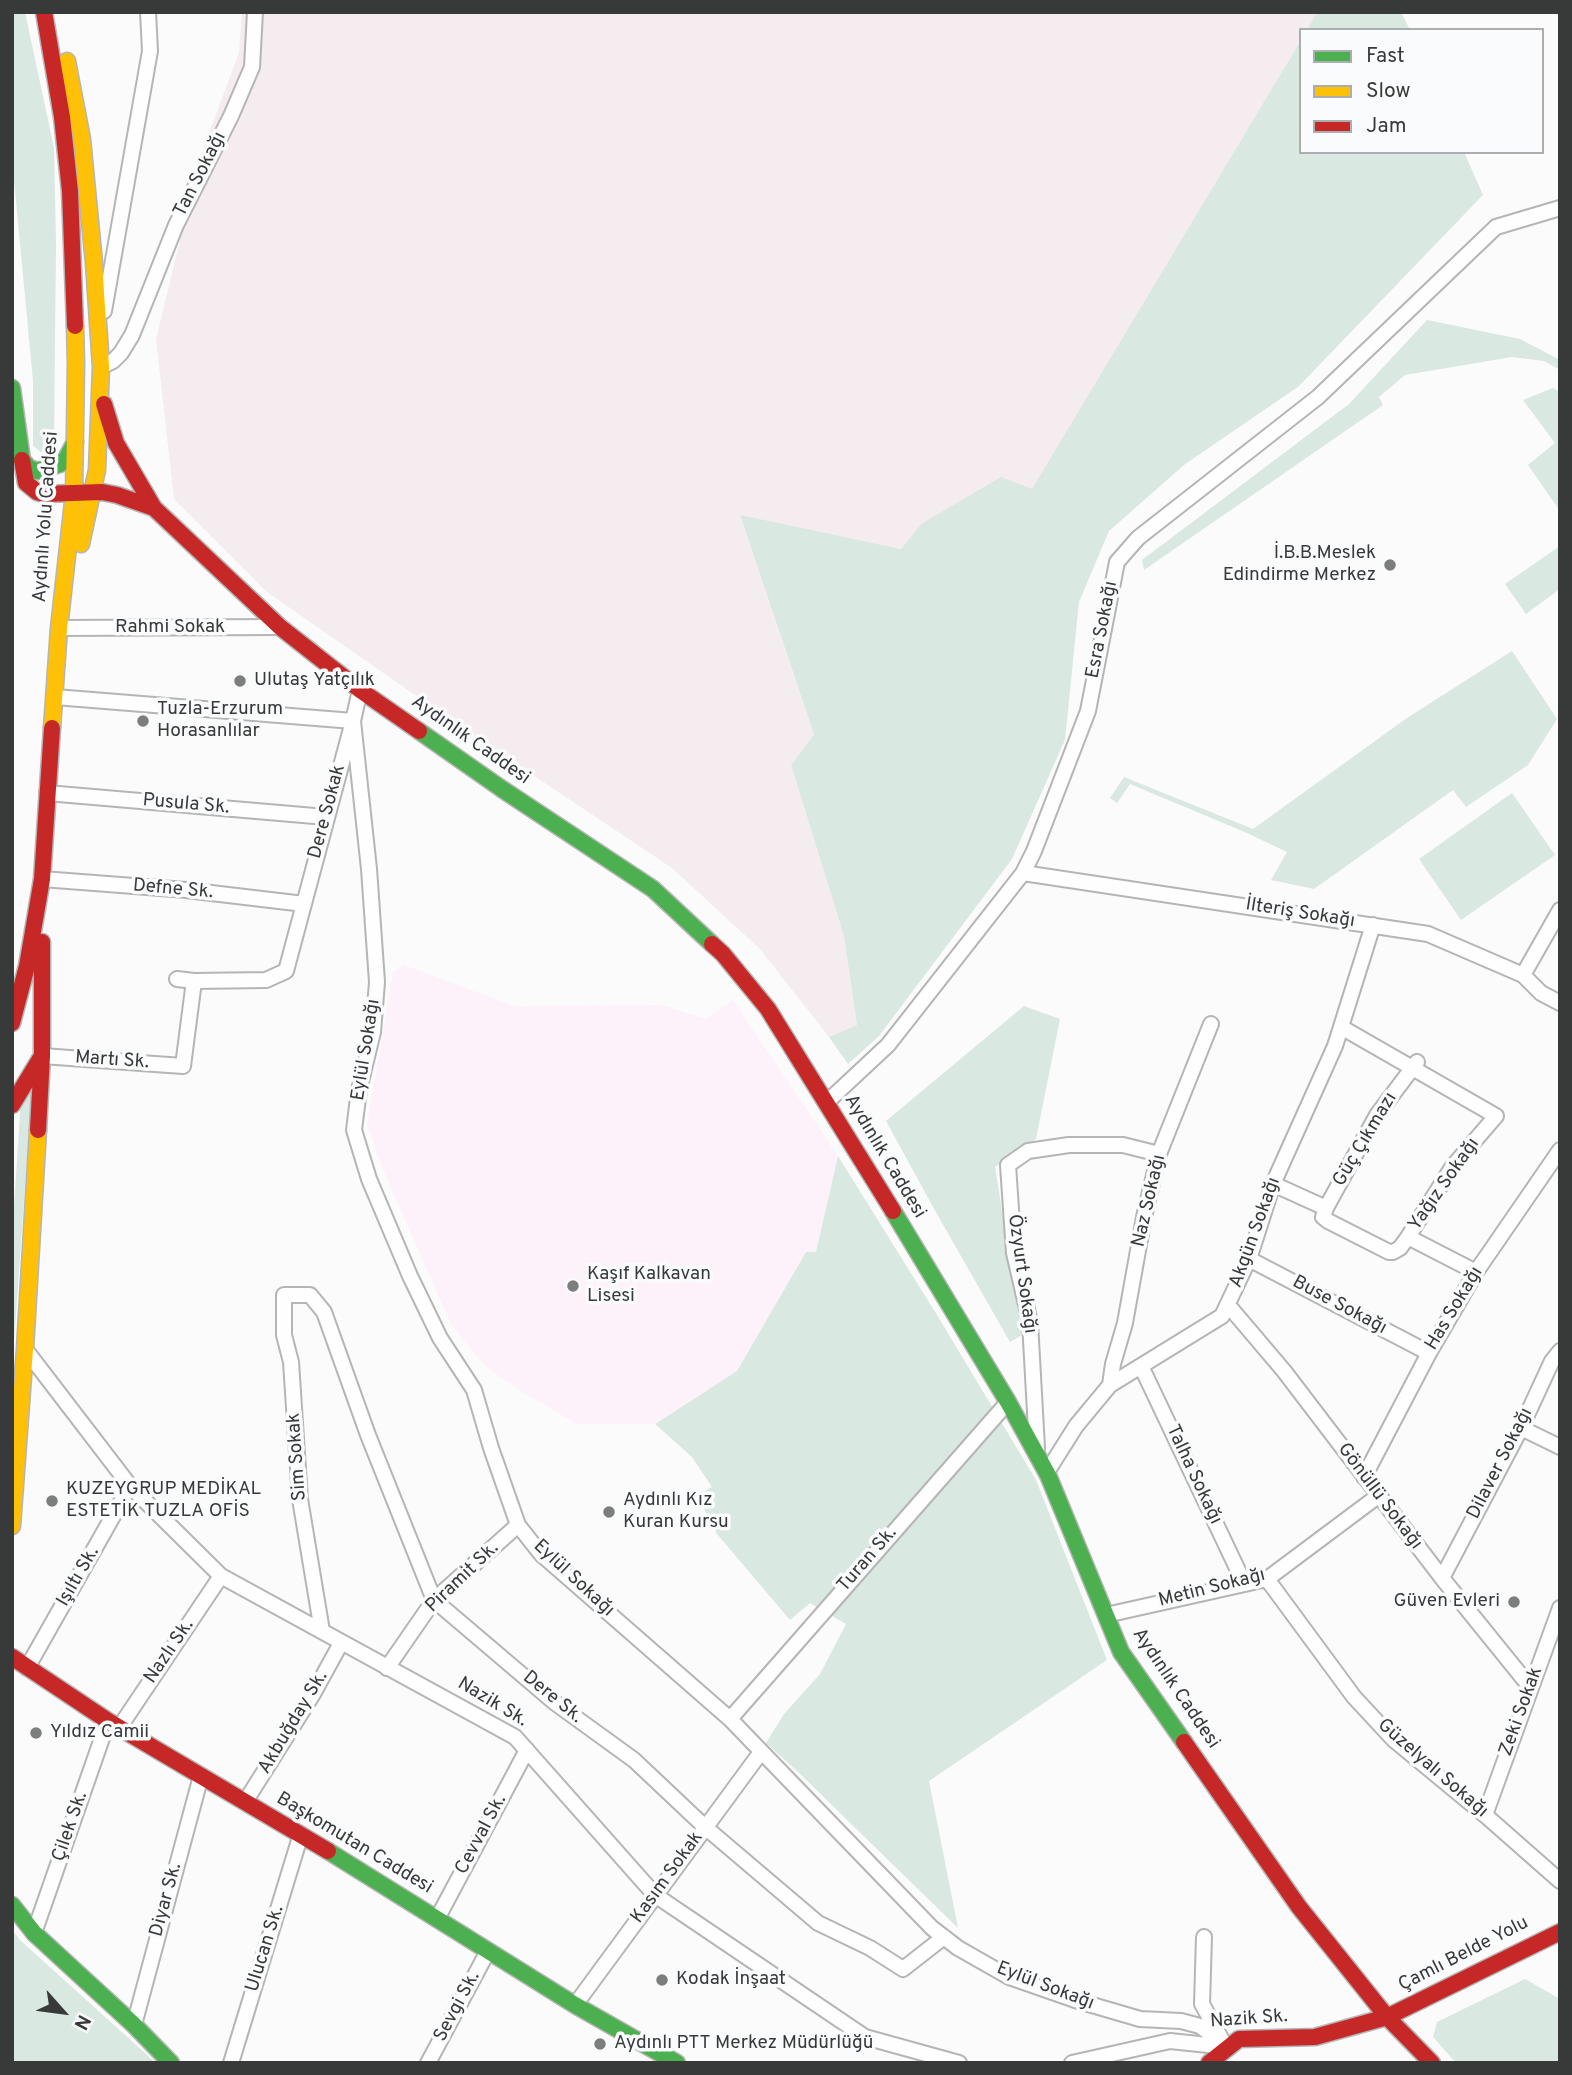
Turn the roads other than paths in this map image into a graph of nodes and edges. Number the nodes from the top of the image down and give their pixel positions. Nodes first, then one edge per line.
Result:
1 (44, 12) edge
2 (51, 12) edge
3 (148, 12) edge
4 (255, 12) edge
5 (1560, 208) edge
6 (99, 333) junction
7 (101, 367) junction
8 (12, 388) edge
9 (101, 390) junction
10 (75, 442) junction
11 (22, 460) junction
12 (74, 493) junction
13 (96, 497) junction
14 (154, 508) junction
15 (280, 627) junction
16 (60, 628) junction
17 (360, 690) junction
18 (55, 697) junction
19 (353, 721) junction
20 (47, 793) junction
21 (326, 817) junction
22 (1023, 873) junction
23 (42, 879) junction
24 (304, 904) junction
25 (1560, 910) edge
26 (1373, 925) junction
27 (1522, 975) junction
28 (177, 979) dead end
29 (194, 981) junction
30 (1560, 1003) edge
31 (12, 1023) edge
32 (1212, 1024) dead end
33 (1341, 1027) junction
34 (41, 1056) junction
35 (1415, 1064) junction
36 (827, 1102) junction
37 (12, 1105) edge
38 (1560, 1150) edge
39 (1159, 1154) junction
40 (1273, 1184) junction
41 (1326, 1208) junction
42 (1408, 1237) junction
43 (1249, 1259) junction
44 (1476, 1272) junction
45 (296, 1296) joint
46 (1228, 1305) junction
47 (25, 1349) junction
48 (1560, 1351) edge
49 (1429, 1353) junction
50 (1141, 1366) junction
51 (12, 1376) edge
52 (1110, 1385) junction
53 (22, 1390) junction
54 (1008, 1402) junction
55 (1521, 1428) junction
56 (1560, 1447) edge
57 (1037, 1456) junction
58 (1047, 1472) junction
59 (1364, 1477) junction
60 (131, 1486) junction
61 (1378, 1496) junction
62 (518, 1525) junction
63 (12, 1526) edge
64 (221, 1576) junction
65 (1441, 1578) junction
66 (1267, 1579) junction
67 (1244, 1583) junction
68 (435, 1600) junction
69 (1560, 1608) edge
70 (1106, 1615) junction
71 (322, 1631) junction
72 (341, 1643) junction
73 (12, 1657) edge
74 (27, 1668) junction
75 (387, 1668) junction
76 (1531, 1688) junction
77 (730, 1719) junction
78 (114, 1724) junction
79 (527, 1750) junction
80 (761, 1752) junction
81 (201, 1776) junction
82 (245, 1802) junction
83 (1485, 1815) junction
84 (705, 1827) junction
85 (301, 1834) junction
86 (1560, 1881) edge
87 (655, 1895) junction
88 (12, 1905) edge
89 (437, 1919) junction
90 (1560, 1932) edge
91 (34, 1933) junction
92 (944, 1937) junction
93 (1204, 1937) dead end
94 (488, 1951) junction
95 (575, 2005) junction
96 (1387, 2017) junction
97 (134, 2025) junction
98 (1227, 2047) junction
99 (171, 2063) edge
100 (184, 2063) edge
101 (231, 2063) edge
102 (428, 2063) edge
103 (677, 2063) edge
104 (959, 2063) edge
105 (1072, 2063) edge
106 (1209, 2063) edge
107 (1433, 2063) edge

1 - 10 street, Aydınlı Yolu Caddesi
2 - 6 street
3 - 6 street
4 - 7 street, Tan Sokağı
5 - 22 street, Esra Sokağı
6 - 7 street
7 - 9 street
8 - 11 street
9 - 13 street
9 - 14 street
10 - 11 street
10 - 12 street, Aydınlı Yolu Caddesi
11 - 12 street, Aydınlık Caddesi
12 - 13 street, Aydınlık Caddesi
12 - 16 street, Aydınlı Yolu Caddesi
13 - 14 street, Aydınlık Caddesi
13 - 16 street
14 - 15 street, Aydınlık Caddesi
15 - 16 street, Rahmi Sokak
15 - 17 street, Aydınlık Caddesi
16 - 18 street, Aydınlı Yolu Caddesi
17 - 19 street, Eylül Sokağı
17 - 36 street, Aydınlık Caddesi
18 - 19 street
18 - 20 street, Aydınlı Yolu Caddesi
19 - 21 street, Dere Sokak
19 - 62 street, Eylül Sokağı
20 - 21 street, Pusula Sk.
20 - 23 street, Aydınlı Yolu Caddesi
21 - 24 street, Dere Sokak
22 - 26 street, İlteriş Sokağı
22 - 36 street, Esra Sokağı
23 - 24 street, Defne Sk.
23 - 31 street, Aydınlı Yolu Caddesi
23 - 34 street
24 - 29 street, Dere Sokak
25 - 27 street
26 - 27 street, İlteriş Sokağı
26 - 33 street, Akgün Sokağı
27 - 30 street, İlteriş Sokağı
28 - 29 street
29 - 34 street, Martı Sk.
32 - 39 street, Naz Sokağı
33 - 35 street
33 - 40 street, Akgün Sokağı
34 - 37 street
34 - 47 street
35 - 41 street, Güç Çıkmazı
35 - 42 street, Yağız Sokağı
36 - 54 street, Aydınlık Caddesi
38 - 44 street, Has Sokağı
39 - 52 street, Naz Sokağı
39 - 57 street, Özyurt Sokağı
40 - 41 street, Güç Çıkmazı
40 - 43 street, Akgün Sokağı
41 - 42 street
42 - 44 street, Yağız Sokağı
43 - 46 street, Akgün Sokağı
43 - 49 street, Buse Sokağı
44 - 49 street, Has Sokağı
45 - 68 street, Dere Sk.
45 - 71 street, Sim Sokak
46 - 50 street, Akgün Sokağı
46 - 59 street, Gönüllü Sokağı
47 - 53 street
47 - 60 street, Nazik Sk.
48 - 55 street, Dilaver Sokağı
49 - 59 street, Has Sokağı
50 - 52 street, Akgün Sokağı
50 - 67 street, Talha Sokağı
51 - 53 street
52 - 58 street, Akgün Sokağı
53 - 63 street
54 - 57 street, Aydınlık Caddesi
54 - 77 street, Turan Sk.
55 - 56 street
55 - 65 street, Dilaver Sokağı
57 - 58 street, Aydınlık Caddesi
58 - 70 street, Aydınlık Caddesi
59 - 61 street, Gönüllü Sokağı
60 - 64 street, Nazik Sk.
60 - 74 street, Işıltı Sk.
61 - 65 street, Gönüllü Sokağı
61 - 66 street, Metin Sokağı
62 - 68 street, Piramit Sk.
62 - 77 street, Eylül Sokağı
64 - 71 street, Nazik Sk.
64 - 78 street, Nazlı Sk.
65 - 76 street, Gönüllü Sokağı
66 - 67 street, Metin Sokağı
66 - 83 street, Güzelyalı Sokağı
67 - 70 street, Metin Sokağı
68 - 75 street, Piramit Sk.
68 - 84 street, Dere Sk.
69 - 76 street, Zeki Sokak
70 - 96 street, Aydınlık Caddesi
71 - 72 street, Nazik Sk.
72 - 75 street, Nazik Sk.
72 - 82 street, Akbuğday Sk.
73 - 74 street, Başkomutan Caddesi
74 - 78 street, Başkomutan Caddesi
75 - 79 street, Nazik Sk.
76 - 83 street, Zeki Sokak
77 - 80 street, Eylül Sokağı
78 - 81 street, Başkomutan Caddesi
78 - 91 street, Çilek Sk.
79 - 87 street, Nazik Sk.
79 - 89 street, Cevval Sk.
80 - 84 street, Kasım Sokak
80 - 92 street, Eylül Sokağı
81 - 82 street, Başkomutan Caddesi
81 - 97 street, Diyar Sk.
82 - 85 street, Başkomutan Caddesi
83 - 86 street, Güzelyalı Sokağı
84 - 87 street, Kasım Sokak
84 - 92 street, Dere Sk.
85 - 89 street, Başkomutan Caddesi
85 - 101 street, Ulucan Sk.
87 - 95 street, Kasım Sokak
87 - 104 street, Nazik Sk.
88 - 91 street
89 - 94 street, Başkomutan Caddesi
90 - 96 street, Çamlı Belde Yolu
91 - 97 street
92 - 98 street, Eylül Sokağı
93 - 98 street
94 - 95 street, Başkomutan Caddesi
94 - 102 street, Sevgi Sk.
95 - 103 street, Başkomutan Caddesi
96 - 98 street, Nazik Sk.
96 - 107 street, Aydınlık Caddesi
97 - 99 street
97 - 100 street
98 - 105 street, Nazik Sk.
98 - 106 street

